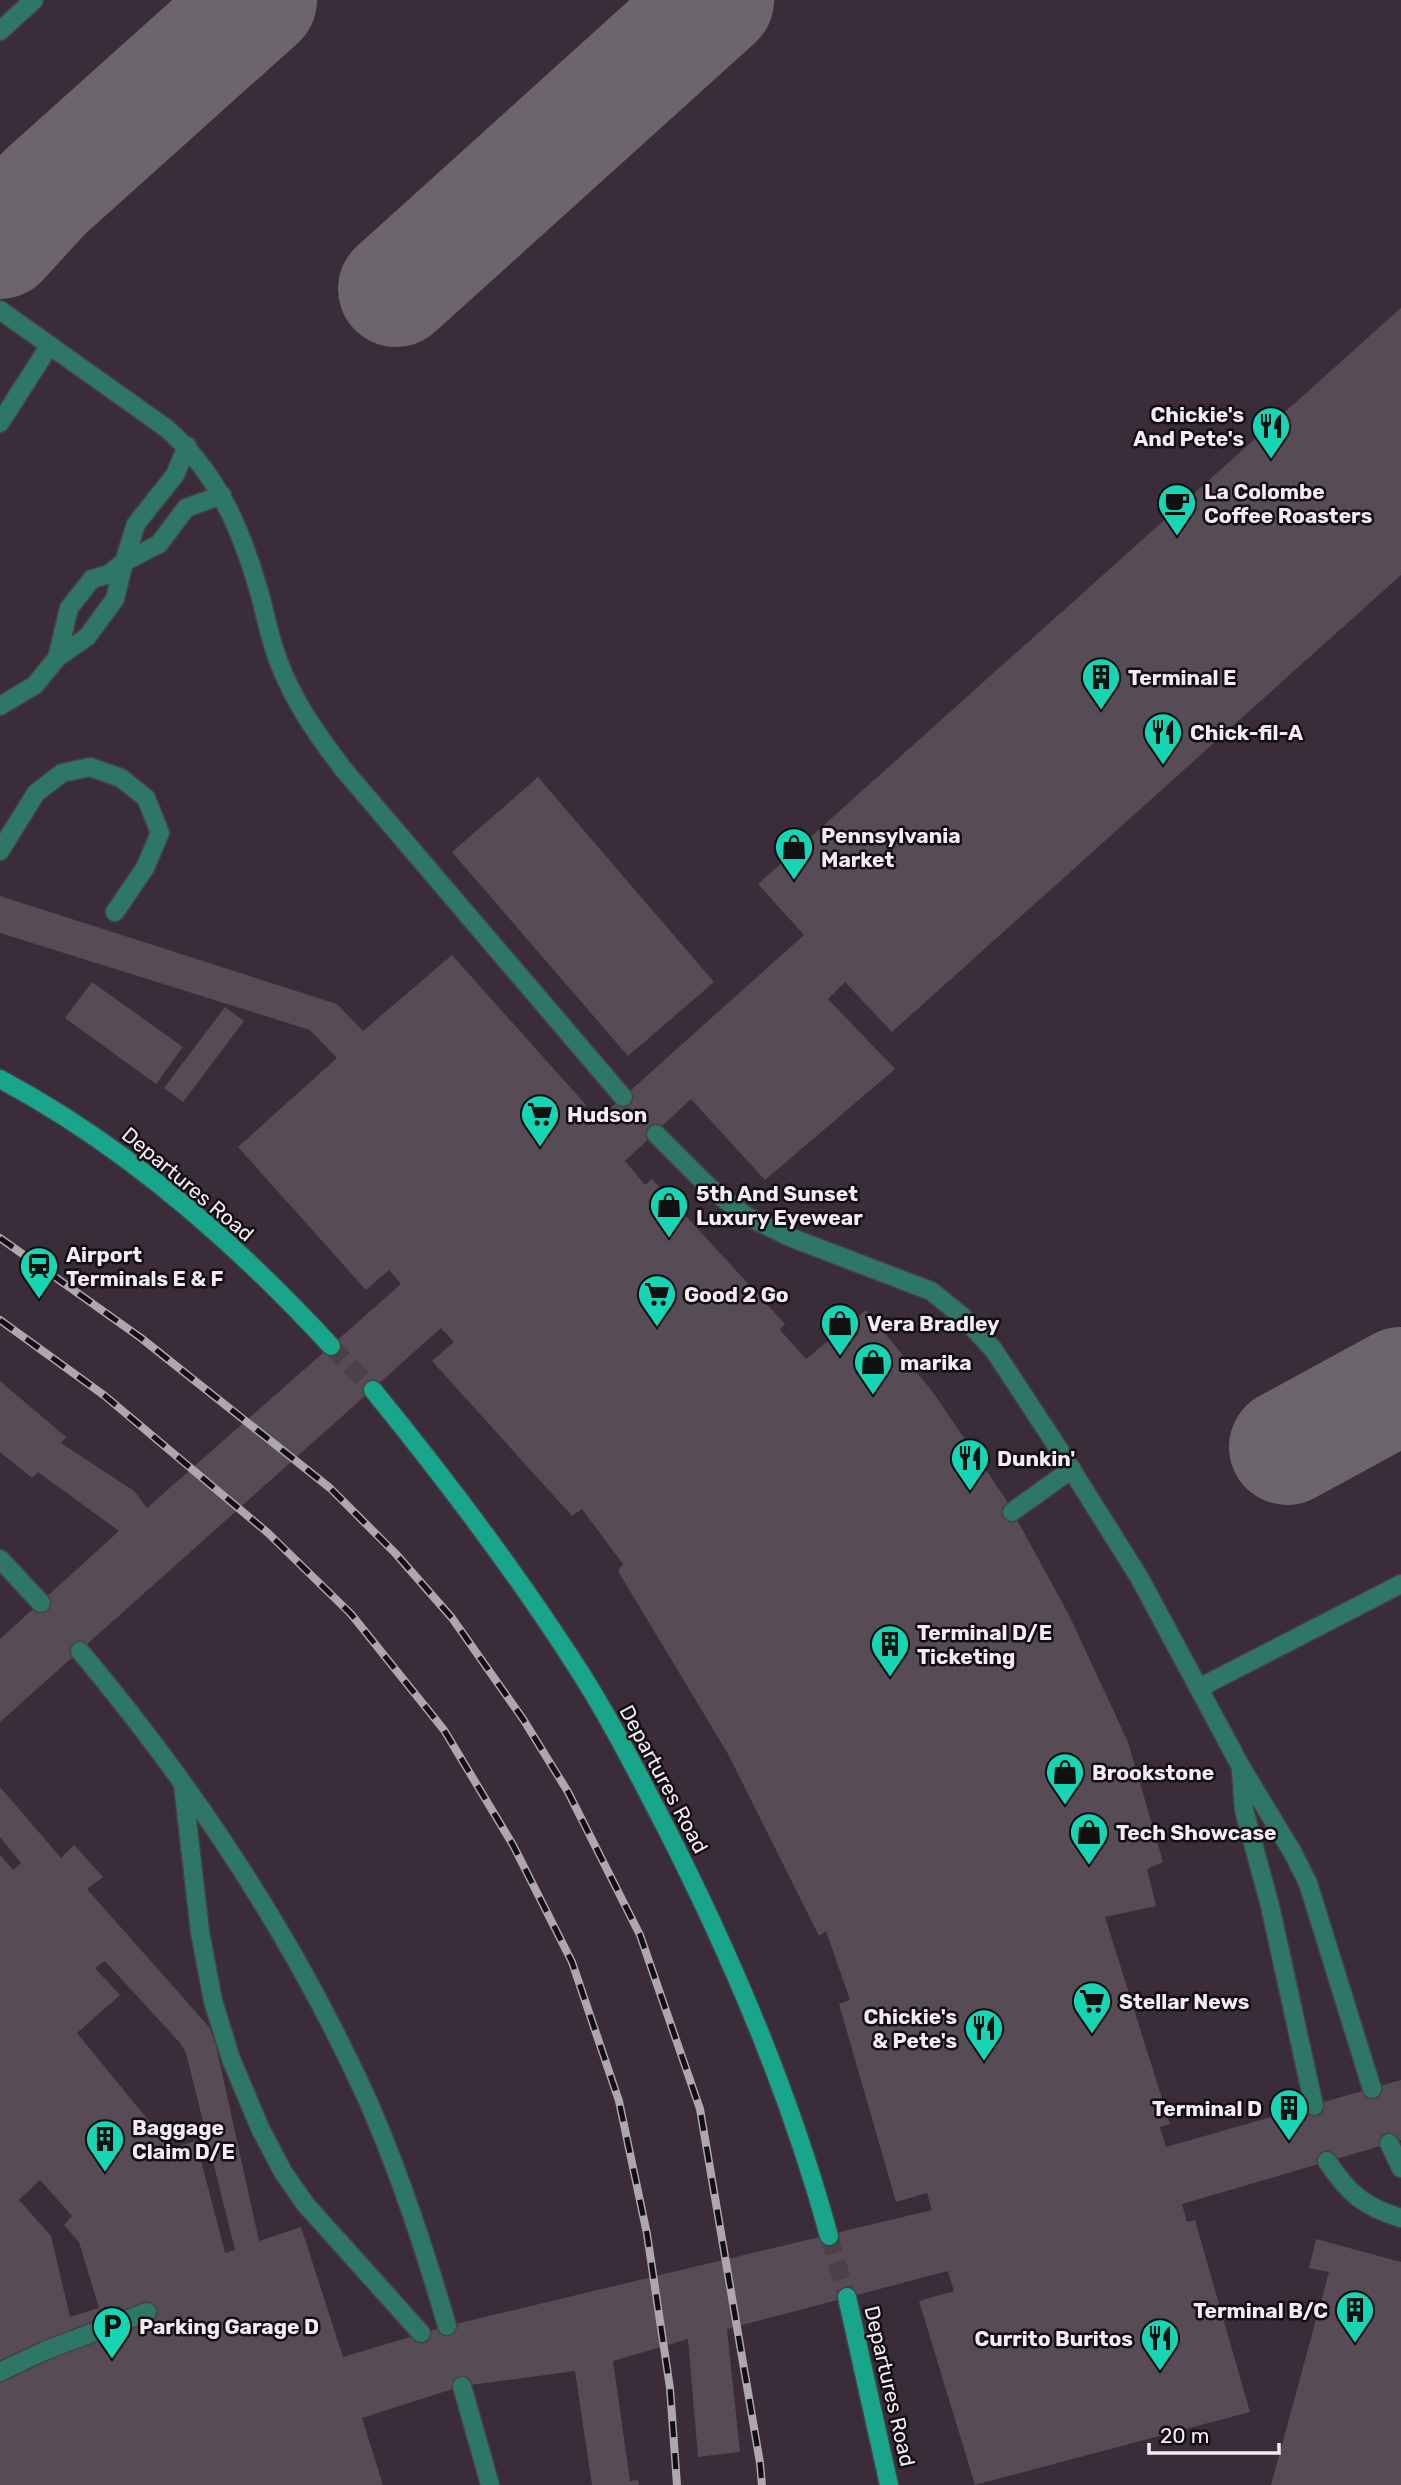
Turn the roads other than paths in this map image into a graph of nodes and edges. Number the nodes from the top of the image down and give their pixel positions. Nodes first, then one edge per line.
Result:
1 (22, 3) edge
2 (0, 31) edge
3 (0, 310) edge
4 (50, 345) junction
5 (0, 423) edge
6 (187, 446) junction
7 (222, 495) junction
8 (124, 562) junction
9 (57, 658) junction
10 (0, 706) edge
11 (0, 850) edge
12 (115, 912) dead end
13 (0, 1079) edge
14 (624, 1097) dead end
15 (656, 1134) dead end
16 (331, 1346) tunnel mouth
17 (373, 1390) tunnel mouth
18 (1072, 1469) junction
19 (1012, 1512) dead end
20 (0, 1559) edge
21 (1401, 1584) edge
22 (41, 1603) dead end
23 (80, 1651) dead end
24 (1199, 1688) junction
25 (1241, 1767) junction
26 (183, 1781) junction
27 (1372, 2089) dead end
28 (1314, 2106) dead end
29 (1389, 2143) dead end
30 (1327, 2161) dead end
31 (1401, 2168) edge
32 (1401, 2218) edge
33 (829, 2236) tunnel mouth
34 (847, 2297) tunnel mouth
35 (147, 2312) dead end
36 (447, 2326) dead end
37 (421, 2333) dead end
38 (0, 2372) edge
39 (462, 2386) dead end
40 (490, 2485) edge
41 (889, 2485) edge

1 - 2 lane
3 - 4 lane
4 - 5 lane
4 - 6 lane
6 - 7 lane
6 - 8 lane
7 - 8 lane
7 - 14 lane
8 - 9 lane
8 - 9 lane
9 - 10 lane
11 - 12 lane
13 - 16 street, Departures Road
15 - 18 lane
17 - 33 street, Departures Road
18 - 19 lane
18 - 24 lane
20 - 22 lane
21 - 24 lane
23 - 26 lane
24 - 25 lane
25 - 27 lane
25 - 28 lane
26 - 36 lane
26 - 37 lane
29 - 31 lane
30 - 32 lane
34 - 41 street, Departures Road
35 - 38 lane
39 - 40 lane

